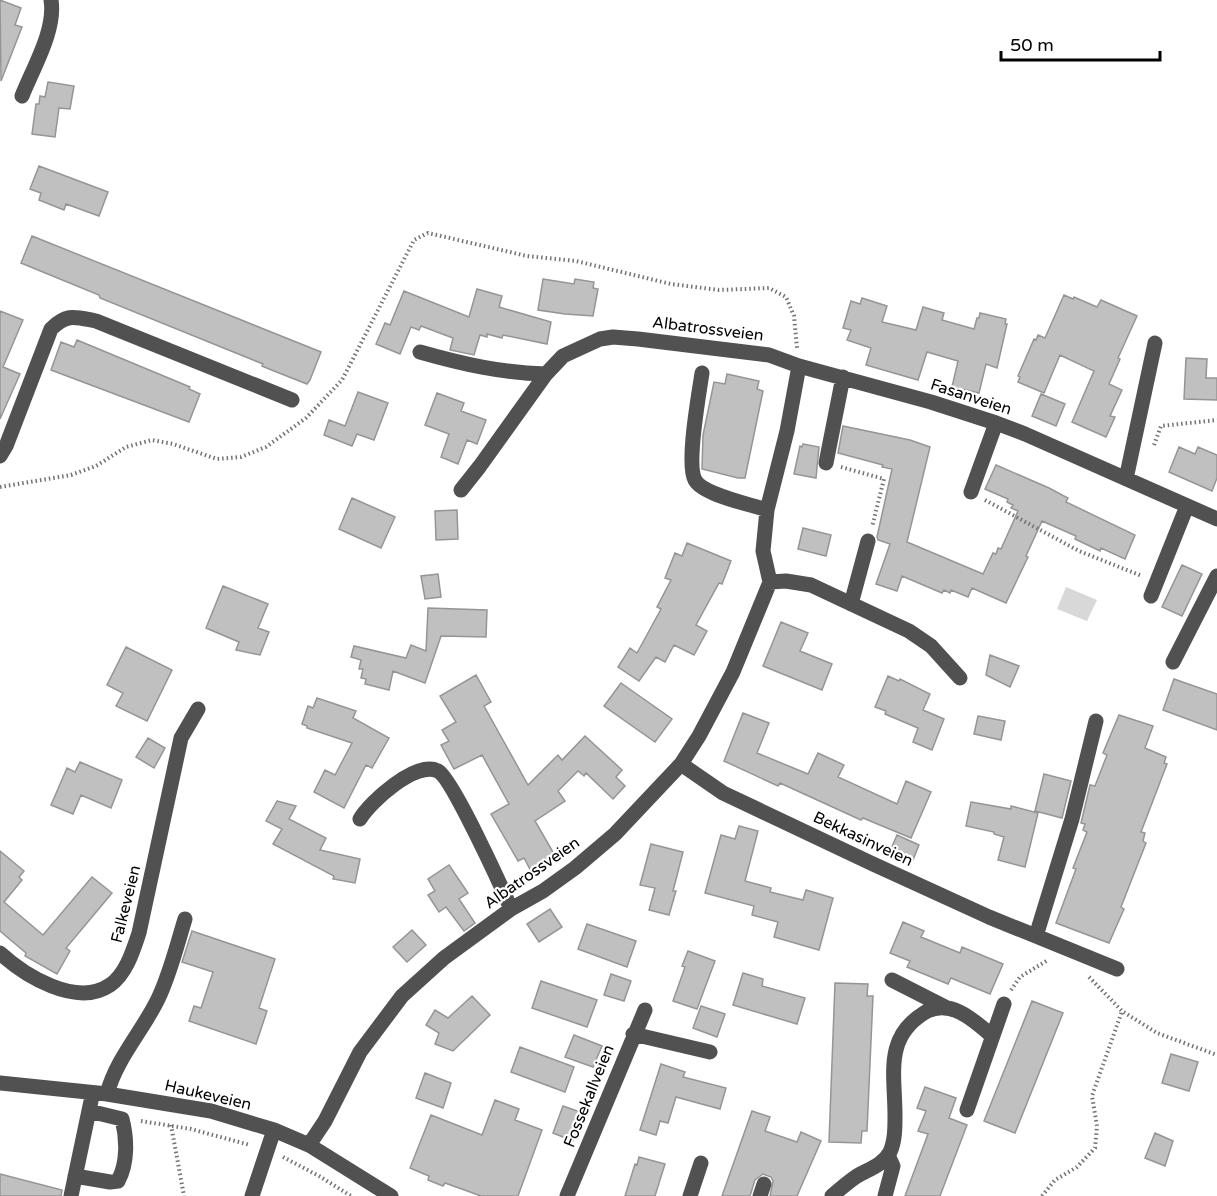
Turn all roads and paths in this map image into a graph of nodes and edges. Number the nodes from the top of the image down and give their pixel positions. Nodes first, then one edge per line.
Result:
1 (51, 0) edge
2 (22, 96) dead end
3 (1155, 343) dead end
4 (420, 352) dead end
5 (799, 366) junction
6 (546, 374) junction
7 (702, 374) dead end
8 (843, 377) junction
9 (292, 400) dead end
10 (1217, 420) edge
11 (996, 423) junction
12 (1152, 454) dead end
13 (0, 456) edge
14 (826, 463) joint
15 (1126, 479) junction
16 (461, 490) dead end
17 (971, 492) joint
18 (1186, 506) junction
19 (767, 510) junction
20 (1217, 519) edge
21 (868, 541) joint
22 (1217, 576) edge
23 (770, 582) junction
24 (1153, 589) joint
25 (851, 604) junction
26 (1173, 662) dead end
27 (960, 678) dead end
28 (198, 709) dead end
29 (1096, 721) dead end
30 (681, 764) junction
31 (360, 819) dead end
32 (511, 909) junction
33 (185, 919) dead end
34 (1036, 936) junction
35 (1056, 944) junction
36 (0, 953) edge
37 (1081, 969) dead end
38 (1117, 969) dead end
39 (892, 980) dead end
40 (1004, 1004) joint
41 (945, 1007) junction
42 (645, 1010) dead end
43 (1122, 1011) junction
44 (633, 1034) junction
45 (992, 1035) junction
46 (710, 1052) dead end
47 (1217, 1055) edge
48 (0, 1083) edge
49 (100, 1093) junction
50 (967, 1110) dead end
51 (89, 1111) junction
52 (122, 1119) junction
53 (171, 1125) junction
54 (274, 1130) junction
55 (309, 1145) junction
56 (266, 1151) junction
57 (888, 1155) junction
58 (700, 1163) dead end
59 (75, 1176) junction
60 (71, 1196) edge
61 (184, 1196) edge
62 (252, 1196) edge
63 (351, 1196) edge
64 (391, 1196) edge
65 (567, 1196) edge
66 (690, 1196) edge
67 (832, 1196) edge
68 (885, 1196) edge
69 (1042, 1196) edge

1 - 2 street
3 - 15 street
4 - 6 street
5 - 6 street, Albatrossveien
5 - 8 street, Fasanveien
5 - 19 street
6 - 16 street, Albatrossveien
7 - 19 street
8 - 11 street, Fasanveien
8 - 14 street
9 - 13 street
10 - 12 path
11 - 15 street, Fasanveien
11 - 17 street
14 - 21 path
15 - 18 street, Fasanveien
17 - 24 path
18 - 20 street, Fasanveien
18 - 24 street
19 - 23 street
21 - 25 street
22 - 26 street
23 - 25 street
23 - 30 street, Albatrossveien
25 - 27 street
28 - 36 street, Falkeveien
29 - 34 street
30 - 32 street, Albatrossveien
30 - 34 street, Bekkasinveien
31 - 32 street
32 - 55 street, Albatrossveien
33 - 49 street
34 - 35 street, Bekkasinveien
35 - 38 street, Bekkasinveien
35 - 40 path
37 - 43 path
39 - 41 street
40 - 45 street
41 - 45 street
41 - 57 street
42 - 44 street, Fossekallveien
43 - 47 path
43 - 69 path
44 - 46 street
44 - 65 street, Fossekallveien
45 - 50 street
48 - 49 street, Haukeveien
49 - 51 street
49 - 54 street, Haukeveien
51 - 52 street
51 - 59 street
52 - 53 path
52 - 59 street
53 - 56 path
53 - 61 path
54 - 55 street, Haukeveien
54 - 56 street
55 - 64 street, Haukeveien
56 - 62 street
56 - 63 path
57 - 67 street
57 - 68 street
58 - 66 street
59 - 60 street

